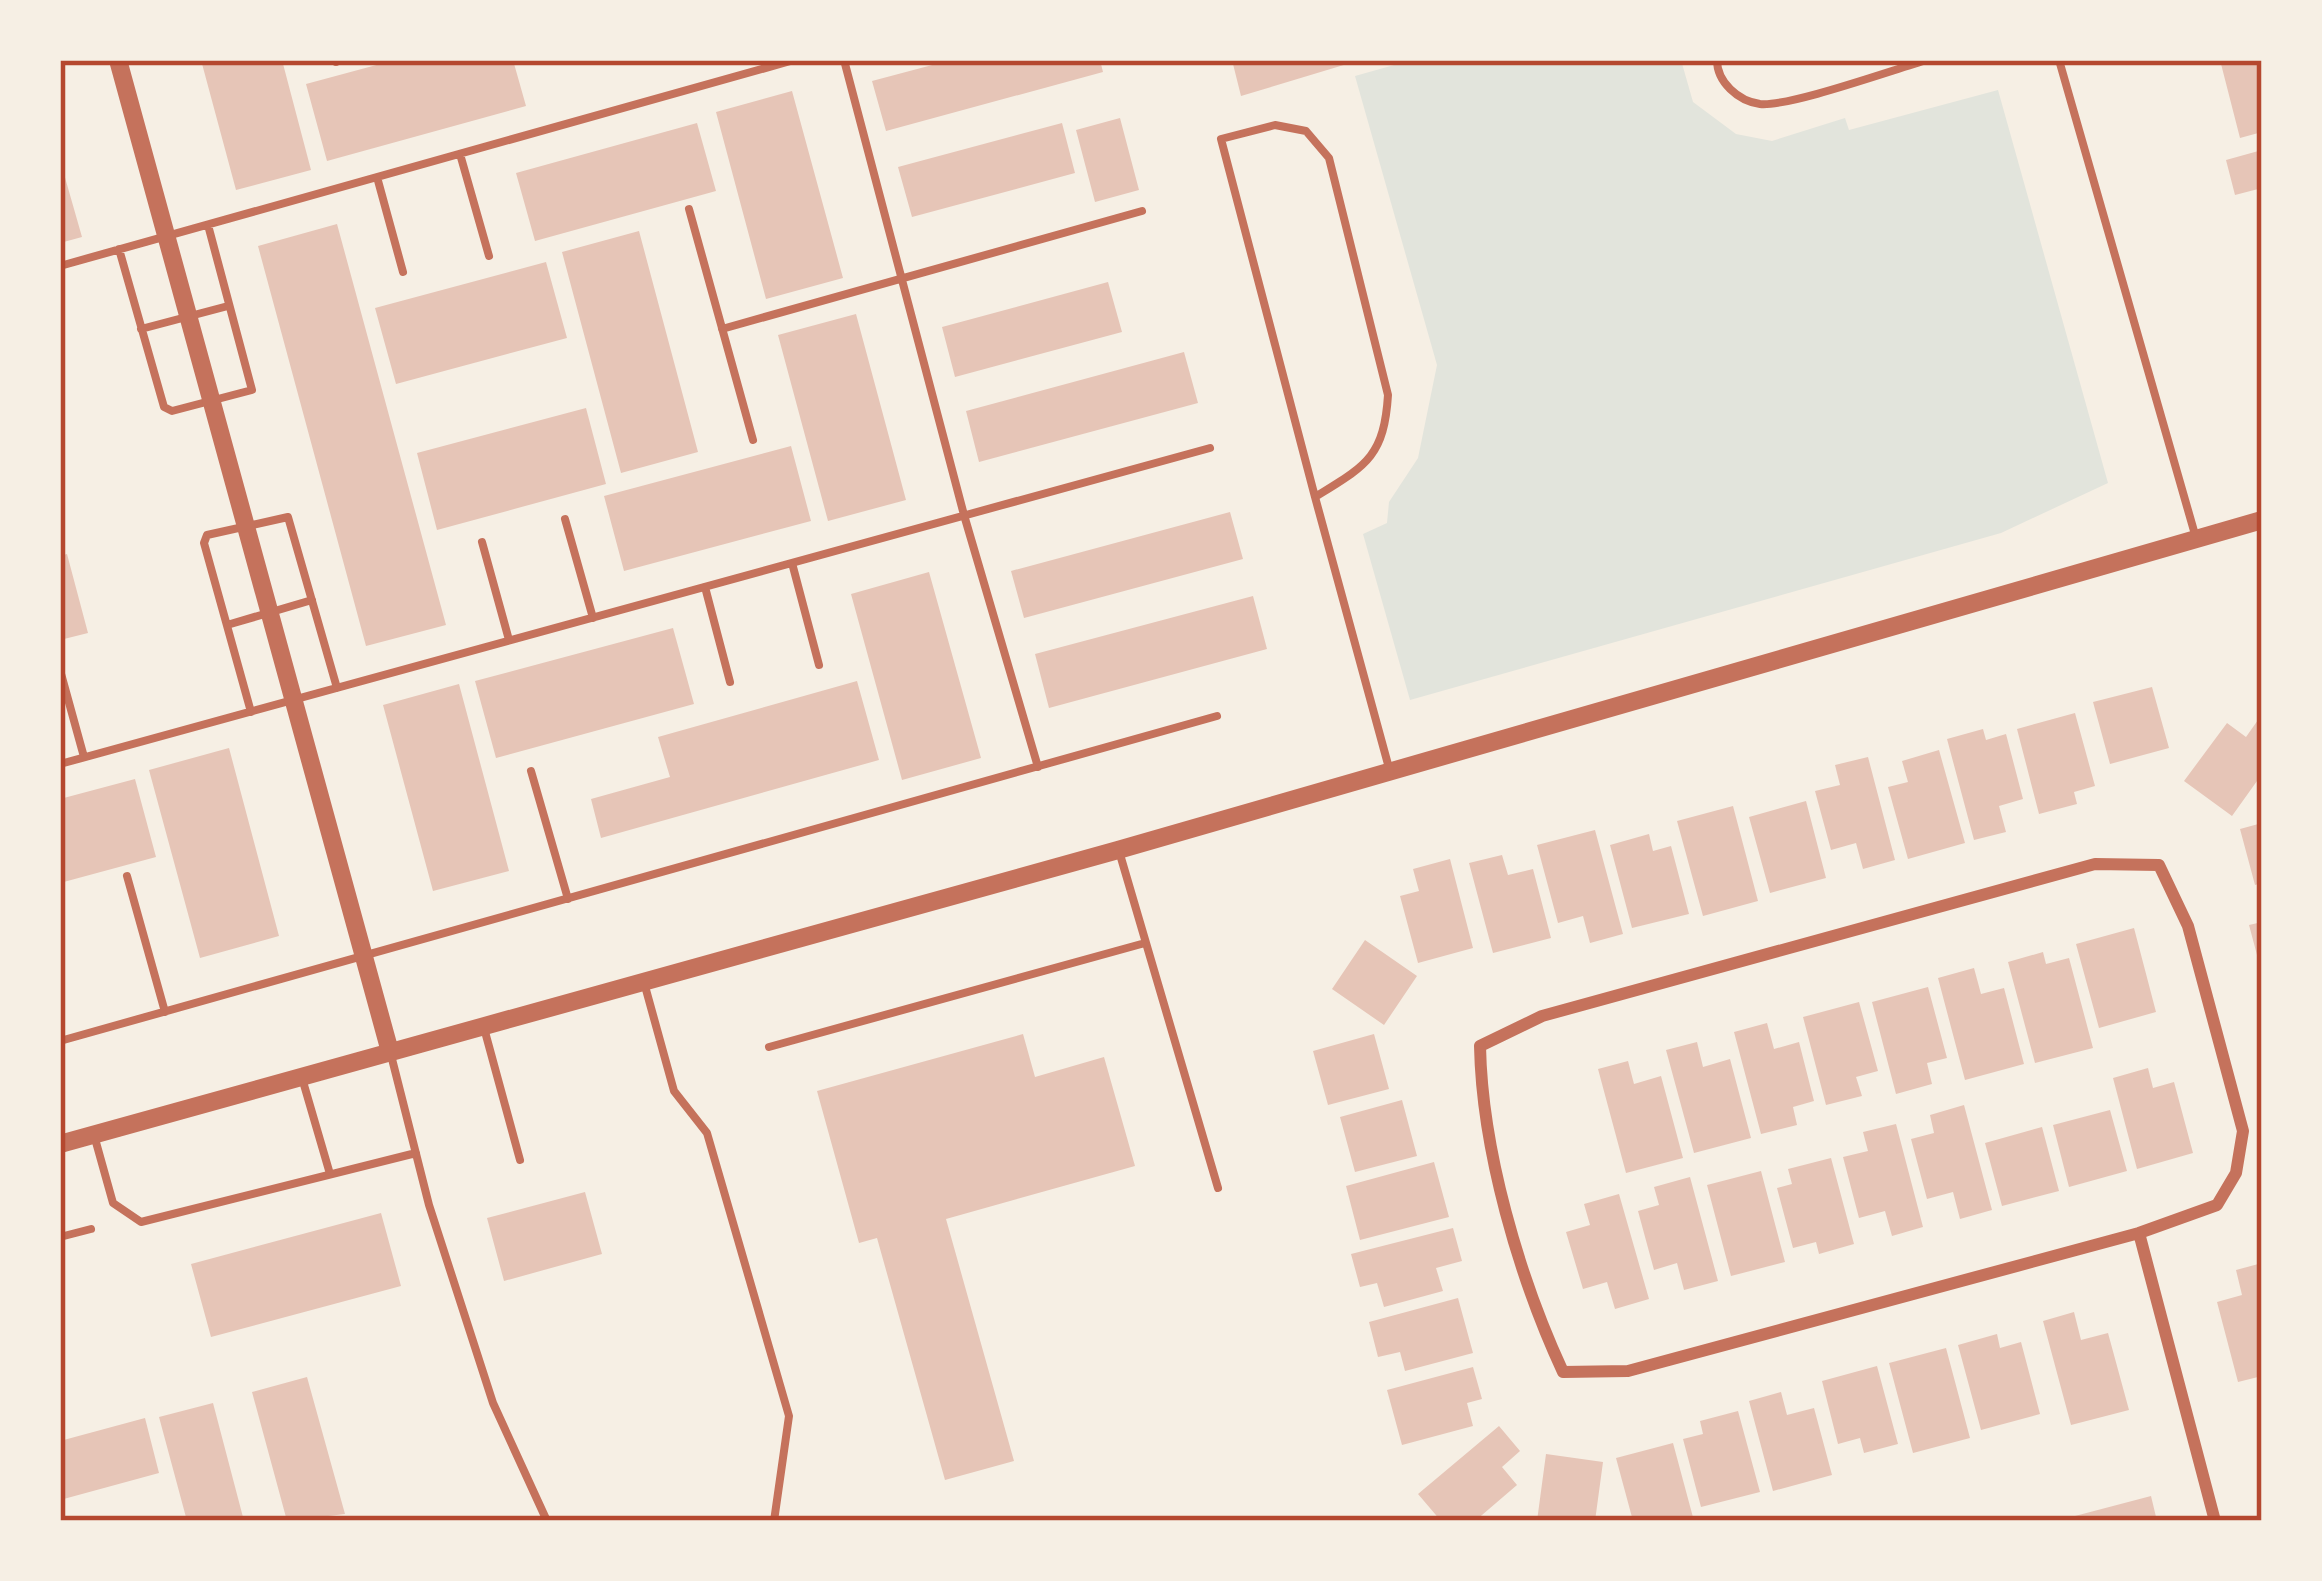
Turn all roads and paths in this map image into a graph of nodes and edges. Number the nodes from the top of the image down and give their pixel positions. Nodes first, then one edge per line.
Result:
1 (118, 60) edge
2 (794, 60) edge
3 (844, 60) edge
4 (1717, 60) edge
5 (1927, 60) edge
6 (2059, 60) edge
7 (460, 154) junction
8 (377, 177) junction
9 (689, 209) dead end
10 (1142, 212) dead end
11 (208, 225) junction
12 (167, 236) junction
13 (119, 250) junction
14 (489, 256) dead end
15 (60, 266) edge
16 (403, 272) dead end
17 (903, 279) junction
18 (228, 306) junction
19 (189, 316) junction
20 (141, 328) junction
21 (722, 329) junction
22 (212, 401) junction
23 (753, 440) dead end
24 (1210, 448) dead end
25 (1315, 497) junction
26 (964, 515) junction
27 (566, 519) dead end
28 (2262, 520) edge
29 (247, 527) junction
30 (2197, 540) junction
31 (482, 542) dead end
32 (792, 563) junction
33 (705, 586) junction
34 (312, 600) junction
35 (270, 613) junction
36 (593, 618) junction
37 (227, 626) junction
38 (509, 640) junction
39 (820, 665) dead end
40 (60, 670) edge
41 (730, 682) dead end
42 (337, 688) junction
43 (294, 700) junction
44 (250, 712) junction
45 (1217, 716) dead end
46 (84, 757) junction
47 (60, 764) edge
48 (1038, 766) junction
49 (1390, 770) junction
50 (531, 772) dead end
51 (1118, 850) junction
52 (127, 876) dead end
53 (568, 898) junction
54 (1145, 943) junction
55 (364, 956) junction
56 (643, 979) junction
57 (165, 1012) junction
58 (483, 1023) junction
59 (60, 1041) edge
60 (769, 1047) dead end
61 (389, 1048) junction
62 (301, 1074) junction
63 (94, 1134) junction
64 (60, 1144) edge
65 (416, 1153) junction
66 (520, 1160) dead end
67 (330, 1174) junction
68 (1218, 1188) dead end
69 (91, 1228) dead end
70 (2139, 1233) junction
71 (60, 1237) edge
72 (548, 1521) edge
73 (774, 1521) edge
74 (2215, 1521) edge

1 - 12 street
2 - 7 lane
3 - 17 lane
4 - 5 lane
6 - 30 lane
7 - 8 lane
7 - 14 lane
8 - 11 lane
8 - 16 lane
9 - 21 lane
10 - 17 lane
11 - 12 lane
11 - 18 lane
12 - 13 lane
12 - 19 street
13 - 15 lane
13 - 20 lane
17 - 21 lane
17 - 26 lane
18 - 19 lane
18 - 22 lane
19 - 20 lane
19 - 22 street
20 - 22 lane
21 - 23 lane
22 - 29 street
24 - 26 lane
25 - 25 lane
25 - 49 lane
26 - 32 lane
26 - 48 lane
27 - 36 lane
28 - 30 street
29 - 34 lane
29 - 35 street
29 - 37 lane
30 - 49 street
31 - 38 lane
32 - 33 lane
32 - 39 lane
33 - 36 lane
33 - 41 lane
34 - 35 lane
34 - 42 lane
35 - 37 lane
35 - 43 street
36 - 38 lane
37 - 44 lane
38 - 42 lane
40 - 46 lane
42 - 43 lane
43 - 44 lane
43 - 55 street
44 - 46 lane
45 - 48 lane
46 - 47 lane
48 - 53 lane
49 - 51 street
50 - 53 lane
51 - 54 lane
51 - 56 street
52 - 57 lane
53 - 55 lane
54 - 60 lane
54 - 68 lane
55 - 57 lane
55 - 61 street
56 - 58 street
56 - 73 lane
57 - 59 lane
58 - 61 street
58 - 66 lane
61 - 62 street
61 - 65 lane
62 - 63 street
62 - 67 lane
63 - 64 street
63 - 67 lane
65 - 67 lane
65 - 72 lane
69 - 71 lane
70 - 70 street
70 - 74 street

